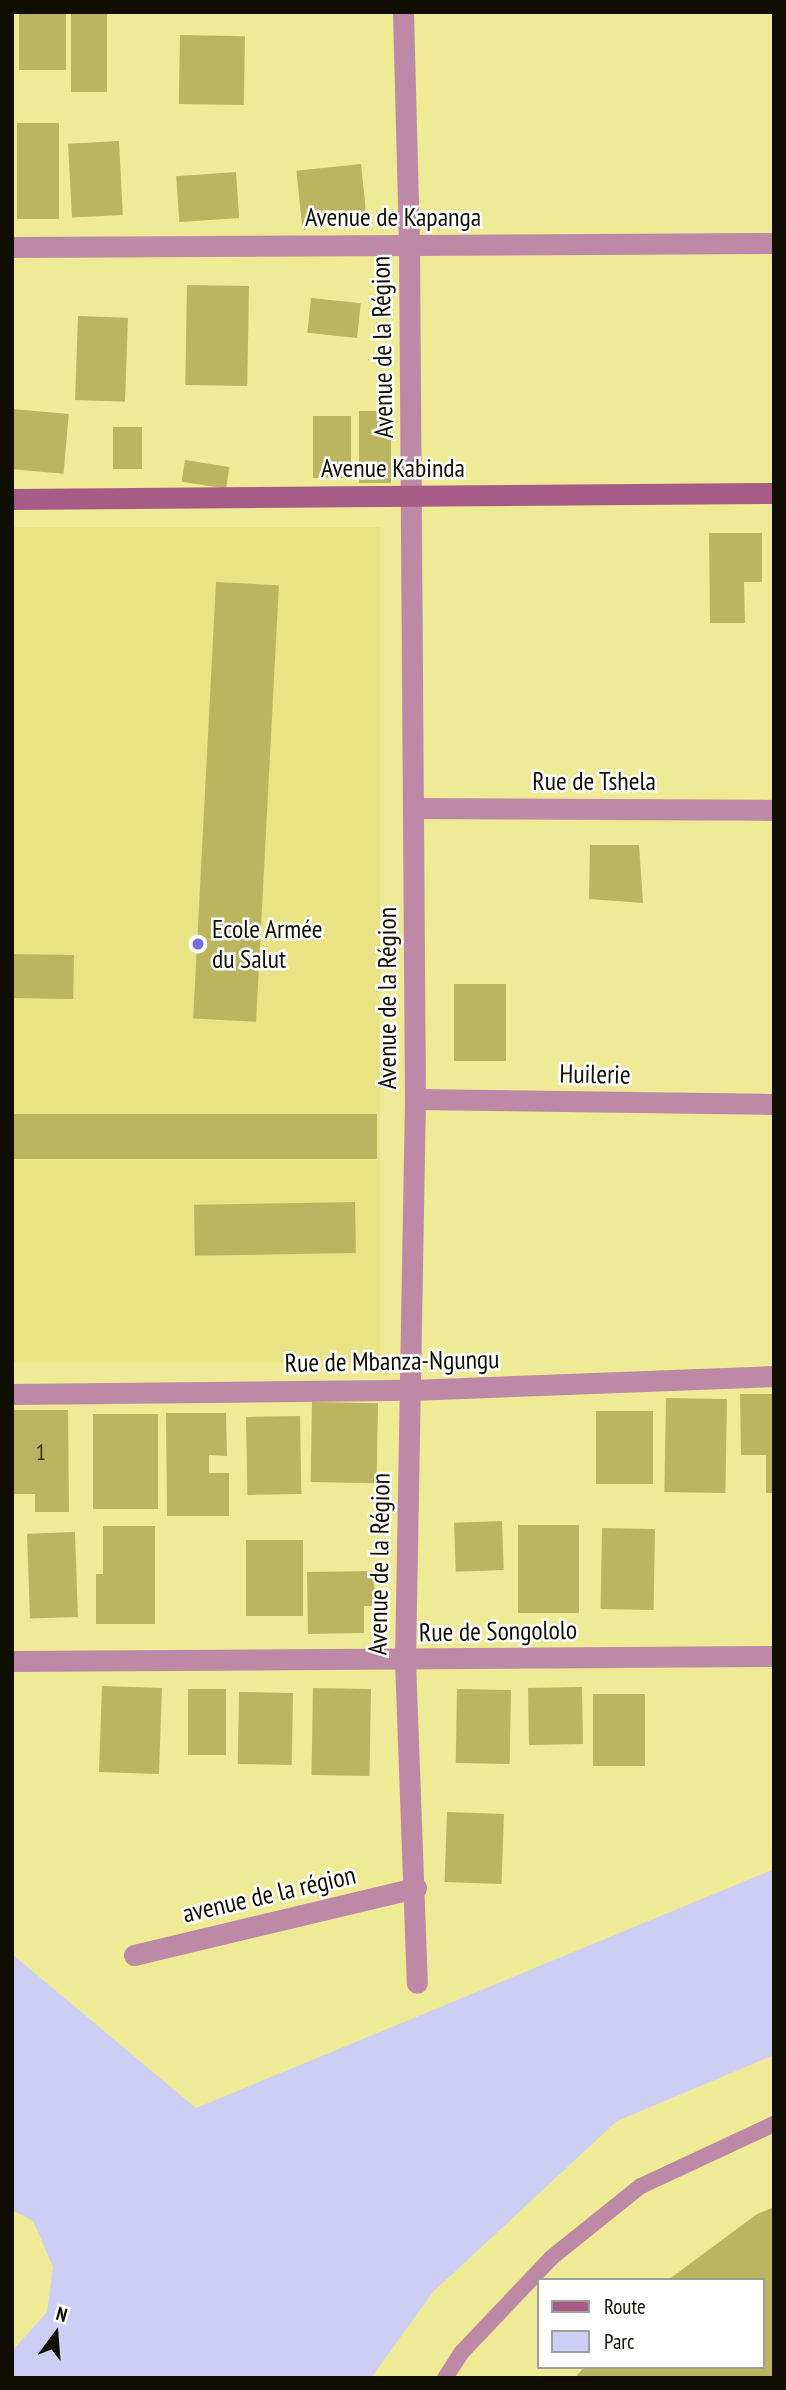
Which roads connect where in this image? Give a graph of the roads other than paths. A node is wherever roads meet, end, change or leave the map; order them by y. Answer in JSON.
{"nodes":[{"id":1,"x":403,"y":12,"type":"edge"},
{"id":2,"x":774,"y":243,"type":"edge"},
{"id":3,"x":409,"y":245,"type":"junction"},
{"id":4,"x":12,"y":247,"type":"edge"},
{"id":5,"x":774,"y":493,"type":"edge"},
{"id":6,"x":412,"y":496,"type":"junction"},
{"id":7,"x":12,"y":499,"type":"edge"},
{"id":8,"x":413,"y":808,"type":"junction"},
{"id":9,"x":774,"y":810,"type":"edge"},
{"id":10,"x":415,"y":1099,"type":"junction"},
{"id":11,"x":774,"y":1104,"type":"edge"},
{"id":12,"x":774,"y":1376,"type":"edge"},
{"id":13,"x":410,"y":1390,"type":"junction"},
{"id":14,"x":12,"y":1394,"type":"edge"},
{"id":15,"x":774,"y":1656,"type":"edge"},
{"id":16,"x":405,"y":1660,"type":"junction"},
{"id":17,"x":12,"y":1661,"type":"edge"},
{"id":18,"x":416,"y":1888,"type":"junction"},
{"id":19,"x":134,"y":1955,"type":"dead end"},
{"id":20,"x":417,"y":1983,"type":"dead end"},
{"id":21,"x":774,"y":2124,"type":"edge"},
{"id":22,"x":445,"y":2378,"type":"edge"}],
"edges":[{"from":1,"to":3,"type":"street","name":"Avenue de la Région"},
{"from":2,"to":3,"type":"street","name":"Avenue de Kapanga"},
{"from":3,"to":4,"type":"street","name":"Avenue de Kapanga"},
{"from":3,"to":6,"type":"street","name":"Avenue de la Région"},
{"from":5,"to":6,"type":"street","name":"Avenue Kabinda"},
{"from":6,"to":7,"type":"street","name":"Avenue Kabinda"},
{"from":6,"to":8,"type":"street","name":"Avenue de la Région"},
{"from":8,"to":9,"type":"street","name":"Rue de Tshela"},
{"from":8,"to":10,"type":"street","name":"Avenue de la Région"},
{"from":10,"to":11,"type":"street","name":"Huilerie"},
{"from":10,"to":13,"type":"street","name":"Avenue de la Région"},
{"from":12,"to":13,"type":"street","name":"Rue de Mbanza-Ngungu"},
{"from":13,"to":14,"type":"street","name":"Rue de Mbanza-Ngungu"},
{"from":13,"to":16,"type":"street","name":"Avenue de la Région"},
{"from":15,"to":16,"type":"street","name":"Rue de Songololo"},
{"from":16,"to":17,"type":"street","name":"Rue de Songololo"},
{"from":16,"to":18,"type":"street","name":"Avenue de la Région"},
{"from":18,"to":19,"type":"street","name":"avenue de la région"},
{"from":18,"to":20,"type":"street","name":"Avenue de la Région"},
{"from":21,"to":22,"type":"lane"}]}
